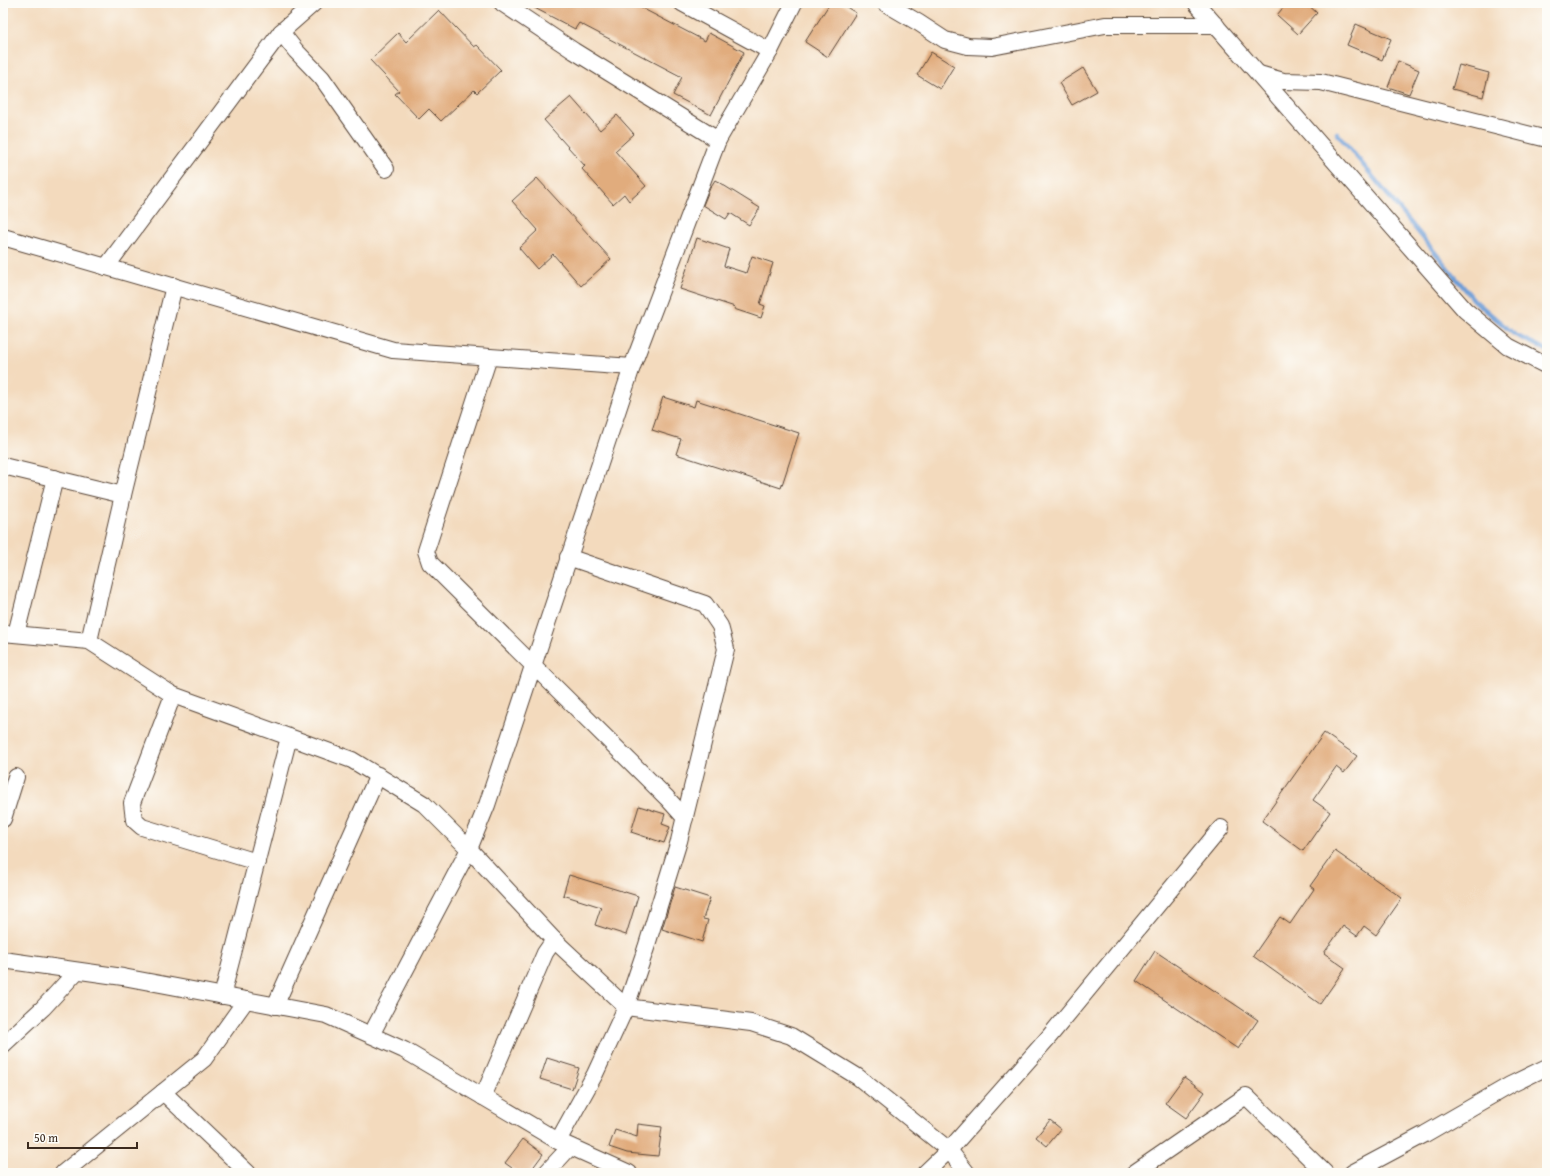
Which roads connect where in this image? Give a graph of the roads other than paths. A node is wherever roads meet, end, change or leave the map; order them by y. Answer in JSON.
{"nodes":[{"id":1,"x":314,"y":3,"type":"edge"},
{"id":2,"x":502,"y":3,"type":"edge"},
{"id":3,"x":682,"y":3,"type":"edge"},
{"id":4,"x":794,"y":3,"type":"edge"},
{"id":5,"x":885,"y":3,"type":"edge"},
{"id":6,"x":1196,"y":3,"type":"edge"},
{"id":7,"x":1216,"y":25,"type":"junction"},
{"id":8,"x":280,"y":32,"type":"junction"},
{"id":9,"x":770,"y":51,"type":"junction"},
{"id":10,"x":1258,"y":73,"type":"junction"},
{"id":11,"x":1547,"y":139,"type":"edge"},
{"id":12,"x":718,"y":140,"type":"junction"},
{"id":13,"x":386,"y":169,"type":"dead end"},
{"id":14,"x":3,"y":237,"type":"edge"},
{"id":15,"x":106,"y":267,"type":"junction"},
{"id":16,"x":174,"y":286,"type":"junction"},
{"id":17,"x":489,"y":357,"type":"junction"},
{"id":18,"x":1547,"y":366,"type":"edge"},
{"id":19,"x":632,"y":367,"type":"junction"},
{"id":20,"x":3,"y":466,"type":"edge"},
{"id":21,"x":55,"y":478,"type":"junction"},
{"id":22,"x":123,"y":495,"type":"junction"},
{"id":23,"x":568,"y":557,"type":"junction"},
{"id":24,"x":10,"y":634,"type":"edge"},
{"id":25,"x":89,"y":641,"type":"junction"},
{"id":26,"x":533,"y":666,"type":"junction"},
{"id":27,"x":173,"y":695,"type":"junction"},
{"id":28,"x":289,"y":737,"type":"junction"},
{"id":29,"x":378,"y":775,"type":"junction"},
{"id":30,"x":16,"y":776,"type":"dead end"},
{"id":31,"x":685,"y":818,"type":"junction"},
{"id":32,"x":3,"y":819,"type":"edge"},
{"id":33,"x":1221,"y":828,"type":"dead end"},
{"id":34,"x":469,"y":849,"type":"junction"},
{"id":35,"x":257,"y":862,"type":"junction"},
{"id":36,"x":554,"y":940,"type":"junction"},
{"id":37,"x":3,"y":960,"type":"edge"},
{"id":38,"x":77,"y":971,"type":"junction"},
{"id":39,"x":222,"y":996,"type":"junction"},
{"id":40,"x":246,"y":1000,"type":"junction"},
{"id":41,"x":275,"y":1006,"type":"junction"},
{"id":42,"x":626,"y":1007,"type":"junction"},
{"id":43,"x":371,"y":1035,"type":"junction"},
{"id":44,"x":3,"y":1045,"type":"edge"},
{"id":45,"x":1547,"y":1067,"type":"edge"},
{"id":46,"x":163,"y":1092,"type":"junction"},
{"id":47,"x":484,"y":1097,"type":"junction"},
{"id":48,"x":564,"y":1144,"type":"junction"},
{"id":49,"x":948,"y":1150,"type":"junction"},
{"id":50,"x":63,"y":1173,"type":"edge"},
{"id":51,"x":248,"y":1173,"type":"edge"},
{"id":52,"x":546,"y":1173,"type":"edge"},
{"id":53,"x":629,"y":1173,"type":"edge"},
{"id":54,"x":925,"y":1173,"type":"edge"},
{"id":55,"x":967,"y":1173,"type":"edge"},
{"id":56,"x":1134,"y":1173,"type":"edge"},
{"id":57,"x":1325,"y":1173,"type":"edge"},
{"id":58,"x":1352,"y":1173,"type":"edge"}],
"edges":[{"from":1,"to":8,"type":"street"},
{"from":2,"to":12,"type":"street"},
{"from":3,"to":9,"type":"street"},
{"from":4,"to":9,"type":"street"},
{"from":5,"to":7,"type":"street"},
{"from":6,"to":7,"type":"street"},
{"from":7,"to":10,"type":"street"},
{"from":8,"to":13,"type":"street"},
{"from":8,"to":15,"type":"street"},
{"from":9,"to":12,"type":"street"},
{"from":10,"to":11,"type":"street"},
{"from":10,"to":18,"type":"street"},
{"from":12,"to":19,"type":"street"},
{"from":14,"to":15,"type":"street"},
{"from":15,"to":16,"type":"street"},
{"from":16,"to":17,"type":"street"},
{"from":16,"to":22,"type":"street"},
{"from":17,"to":19,"type":"street"},
{"from":17,"to":26,"type":"street"},
{"from":19,"to":23,"type":"street"},
{"from":20,"to":21,"type":"street"},
{"from":21,"to":22,"type":"street"},
{"from":21,"to":24,"type":"street"},
{"from":22,"to":25,"type":"street"},
{"from":23,"to":26,"type":"street"},
{"from":23,"to":31,"type":"street"},
{"from":24,"to":25,"type":"street"},
{"from":25,"to":27,"type":"street"},
{"from":26,"to":31,"type":"street"},
{"from":26,"to":34,"type":"street"},
{"from":27,"to":28,"type":"street"},
{"from":27,"to":35,"type":"street"},
{"from":28,"to":29,"type":"street"},
{"from":28,"to":35,"type":"street"},
{"from":29,"to":34,"type":"street"},
{"from":29,"to":41,"type":"street"},
{"from":30,"to":32,"type":"street"},
{"from":31,"to":42,"type":"street"},
{"from":33,"to":49,"type":"street"},
{"from":34,"to":36,"type":"street"},
{"from":34,"to":43,"type":"street"},
{"from":35,"to":39,"type":"street"},
{"from":36,"to":42,"type":"street"},
{"from":36,"to":47,"type":"street"},
{"from":37,"to":38,"type":"street"},
{"from":38,"to":39,"type":"street"},
{"from":38,"to":44,"type":"street"},
{"from":39,"to":40,"type":"street"},
{"from":40,"to":41,"type":"street"},
{"from":40,"to":46,"type":"street"},
{"from":41,"to":43,"type":"street"},
{"from":42,"to":48,"type":"street"},
{"from":42,"to":49,"type":"street"},
{"from":43,"to":47,"type":"street"},
{"from":45,"to":58,"type":"street"},
{"from":46,"to":50,"type":"street"},
{"from":46,"to":51,"type":"street"},
{"from":47,"to":48,"type":"street"},
{"from":48,"to":52,"type":"street"},
{"from":48,"to":53,"type":"street"},
{"from":49,"to":54,"type":"street"},
{"from":49,"to":55,"type":"street"},
{"from":56,"to":57,"type":"street"}]}
